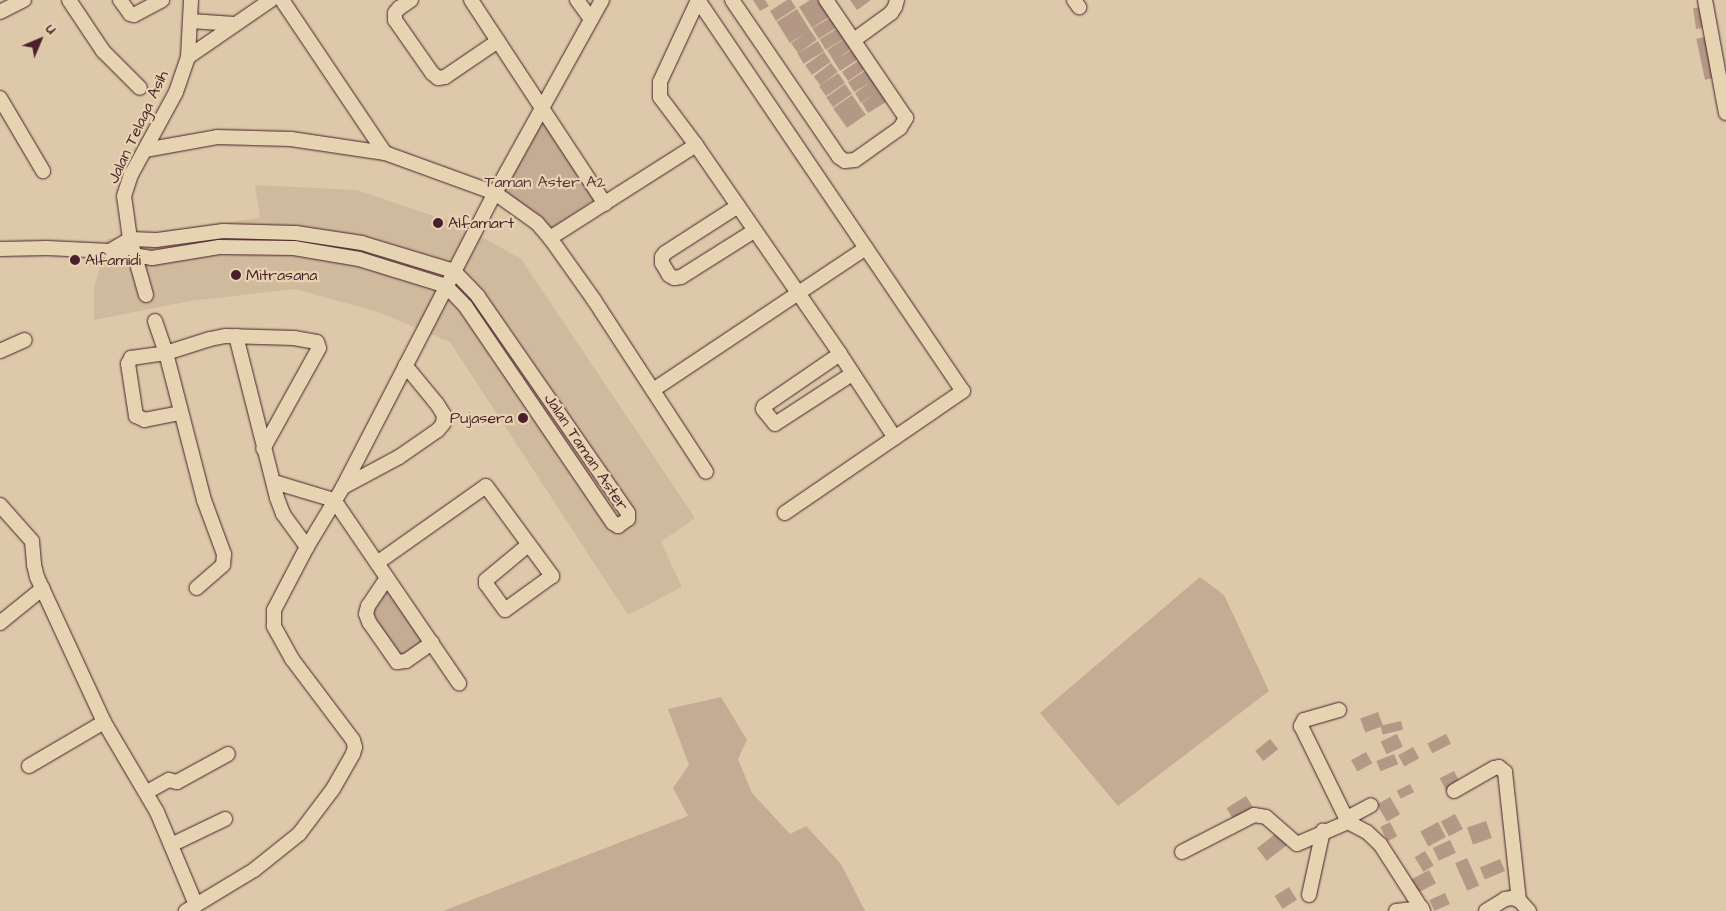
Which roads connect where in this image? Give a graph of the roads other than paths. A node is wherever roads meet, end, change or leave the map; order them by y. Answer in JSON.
{"nodes":[{"id":1,"x":24,"y":0,"type":"edge"},
{"id":2,"x":69,"y":0,"type":"edge"},
{"id":3,"x":120,"y":0,"type":"edge"},
{"id":4,"x":162,"y":0,"type":"edge"},
{"id":5,"x":191,"y":0,"type":"edge"},
{"id":6,"x":271,"y":0,"type":"edge"},
{"id":7,"x":282,"y":0,"type":"edge"},
{"id":8,"x":411,"y":0,"type":"edge"},
{"id":9,"x":470,"y":0,"type":"edge"},
{"id":10,"x":577,"y":0,"type":"edge"},
{"id":11,"x":602,"y":0,"type":"edge"},
{"id":12,"x":698,"y":0,"type":"edge"},
{"id":13,"x":732,"y":0,"type":"edge"},
{"id":14,"x":826,"y":0,"type":"edge"},
{"id":15,"x":897,"y":0,"type":"edge"},
{"id":16,"x":1705,"y":0,"type":"edge"},
{"id":17,"x":0,"y":12,"type":"edge"},
{"id":18,"x":591,"y":18,"type":"junction"},
{"id":19,"x":191,"y":21,"type":"junction"},
{"id":20,"x":234,"y":24,"type":"junction"},
{"id":21,"x":854,"y":40,"type":"junction"},
{"id":22,"x":498,"y":41,"type":"junction"},
{"id":23,"x":188,"y":57,"type":"junction"},
{"id":24,"x":140,"y":88,"type":"dead end"},
{"id":25,"x":0,"y":98,"type":"edge"},
{"id":26,"x":542,"y":107,"type":"junction"},
{"id":27,"x":1726,"y":112,"type":"edge"},
{"id":28,"x":696,"y":145,"type":"junction"},
{"id":29,"x":145,"y":150,"type":"junction"},
{"id":30,"x":386,"y":154,"type":"junction"},
{"id":31,"x":43,"y":171,"type":"dead end"},
{"id":32,"x":495,"y":193,"type":"junction"},
{"id":33,"x":605,"y":204,"type":"junction"},
{"id":34,"x":738,"y":206,"type":"junction"},
{"id":35,"x":754,"y":231,"type":"junction"},
{"id":36,"x":550,"y":238,"type":"junction"},
{"id":37,"x":130,"y":239,"type":"junction"},
{"id":38,"x":866,"y":248,"type":"junction"},
{"id":39,"x":0,"y":249,"type":"edge"},
{"id":40,"x":110,"y":251,"type":"junction"},
{"id":41,"x":136,"y":257,"type":"junction"},
{"id":42,"x":454,"y":271,"type":"junction"},
{"id":43,"x":446,"y":286,"type":"junction"},
{"id":44,"x":797,"y":293,"type":"junction"},
{"id":45,"x":146,"y":295,"type":"dead end"},
{"id":46,"x":155,"y":321,"type":"dead end"},
{"id":47,"x":236,"y":336,"type":"junction"},
{"id":48,"x":25,"y":340,"type":"dead end"},
{"id":49,"x":0,"y":351,"type":"edge"},
{"id":50,"x":166,"y":352,"type":"junction"},
{"id":51,"x":840,"y":354,"type":"junction"},
{"id":52,"x":405,"y":364,"type":"junction"},
{"id":53,"x":852,"y":374,"type":"junction"},
{"id":54,"x":653,"y":390,"type":"junction"},
{"id":55,"x":180,"y":413,"type":"junction"},
{"id":56,"x":895,"y":438,"type":"junction"},
{"id":57,"x":264,"y":449,"type":"junction"},
{"id":58,"x":706,"y":472,"type":"dead end"},
{"id":59,"x":274,"y":482,"type":"junction"},
{"id":60,"x":343,"y":488,"type":"junction"},
{"id":61,"x":334,"y":500,"type":"junction"},
{"id":62,"x":0,"y":505,"type":"edge"},
{"id":63,"x":785,"y":513,"type":"dead end"},
{"id":64,"x":528,"y":545,"type":"junction"},
{"id":65,"x":307,"y":548,"type":"junction"},
{"id":66,"x":377,"y":563,"type":"junction"},
{"id":67,"x":387,"y":578,"type":"junction"},
{"id":68,"x":42,"y":588,"type":"junction"},
{"id":69,"x":197,"y":588,"type":"dead end"},
{"id":70,"x":0,"y":623,"type":"edge"},
{"id":71,"x":432,"y":643,"type":"junction"},
{"id":72,"x":459,"y":683,"type":"dead end"},
{"id":73,"x":1339,"y":710,"type":"dead end"},
{"id":74,"x":104,"y":722,"type":"junction"},
{"id":75,"x":228,"y":754,"type":"dead end"},
{"id":76,"x":29,"y":766,"type":"dead end"},
{"id":77,"x":1454,"y":791,"type":"dead end"},
{"id":78,"x":146,"y":792,"type":"junction"},
{"id":79,"x":1371,"y":805,"type":"dead end"},
{"id":80,"x":225,"y":819,"type":"dead end"},
{"id":81,"x":1348,"y":820,"type":"junction"},
{"id":82,"x":1323,"y":831,"type":"junction"},
{"id":83,"x":171,"y":845,"type":"junction"},
{"id":84,"x":1182,"y":852,"type":"dead end"},
{"id":85,"x":1309,"y":895,"type":"dead end"},
{"id":86,"x":1520,"y":900,"type":"junction"},
{"id":87,"x":191,"y":908,"type":"edge"},
{"id":88,"x":1422,"y":910,"type":"edge"},
{"id":89,"x":1396,"y":911,"type":"edge"},
{"id":90,"x":1486,"y":911,"type":"edge"},
{"id":91,"x":1529,"y":911,"type":"edge"}],
"edges":[{"from":1,"to":17,"type":"street"},
{"from":2,"to":24,"type":"street"},
{"from":3,"to":4,"type":"street"},
{"from":5,"to":19,"type":"street","name":"Jalan Telaga Asih"},
{"from":6,"to":20,"type":"street"},
{"from":7,"to":30,"type":"street"},
{"from":8,"to":22,"type":"street"},
{"from":9,"to":22,"type":"street"},
{"from":10,"to":18,"type":"street"},
{"from":11,"to":18,"type":"street"},
{"from":12,"to":28,"type":"street"},
{"from":12,"to":38,"type":"street"},
{"from":13,"to":21,"type":"street"},
{"from":14,"to":21,"type":"street"},
{"from":15,"to":21,"type":"street"},
{"from":16,"to":27,"type":"street"},
{"from":18,"to":26,"type":"street"},
{"from":19,"to":20,"type":"street"},
{"from":19,"to":23,"type":"street","name":"Jalan Telaga Asih"},
{"from":20,"to":23,"type":"street"},
{"from":22,"to":26,"type":"street"},
{"from":23,"to":29,"type":"street","name":"Jalan Telaga Asih"},
{"from":25,"to":31,"type":"street"},
{"from":26,"to":32,"type":"street"},
{"from":26,"to":33,"type":"street"},
{"from":28,"to":33,"type":"street"},
{"from":28,"to":34,"type":"street"},
{"from":29,"to":30,"type":"street"},
{"from":29,"to":37,"type":"street","name":"Jalan Telaga Asih"},
{"from":30,"to":32,"type":"street"},
{"from":32,"to":36,"type":"street"},
{"from":32,"to":42,"type":"street"},
{"from":33,"to":36,"type":"street"},
{"from":34,"to":35,"type":"street"},
{"from":34,"to":35,"type":"street"},
{"from":35,"to":44,"type":"street"},
{"from":36,"to":54,"type":"street"},
{"from":37,"to":40,"type":"street"},
{"from":37,"to":41,"type":"street","name":"Jalan Telaga Asih"},
{"from":37,"to":42,"type":"street","name":"Jalan Taman Aster"},
{"from":38,"to":44,"type":"street"},
{"from":38,"to":56,"type":"street"},
{"from":39,"to":40,"type":"street"},
{"from":40,"to":41,"type":"street"},
{"from":41,"to":43,"type":"street","name":"Jalan Taman Aster"},
{"from":41,"to":45,"type":"street","name":"Jalan Telaga Asih"},
{"from":42,"to":43,"type":"street"},
{"from":42,"to":43,"type":"street","name":"Jalan Taman Aster"},
{"from":43,"to":52,"type":"street"},
{"from":44,"to":51,"type":"street"},
{"from":44,"to":54,"type":"street"},
{"from":46,"to":50,"type":"street"},
{"from":47,"to":50,"type":"street"},
{"from":47,"to":57,"type":"street"},
{"from":47,"to":57,"type":"street"},
{"from":48,"to":49,"type":"street"},
{"from":50,"to":55,"type":"street"},
{"from":50,"to":55,"type":"street"},
{"from":51,"to":53,"type":"street"},
{"from":51,"to":53,"type":"street"},
{"from":52,"to":60,"type":"street"},
{"from":52,"to":60,"type":"street"},
{"from":53,"to":56,"type":"street"},
{"from":54,"to":58,"type":"street"},
{"from":55,"to":69,"type":"street"},
{"from":56,"to":63,"type":"street"},
{"from":57,"to":59,"type":"street"},
{"from":59,"to":61,"type":"street"},
{"from":59,"to":65,"type":"street"},
{"from":60,"to":61,"type":"street"},
{"from":61,"to":65,"type":"street"},
{"from":61,"to":66,"type":"street"},
{"from":62,"to":68,"type":"street"},
{"from":64,"to":64,"type":"street"},
{"from":64,"to":66,"type":"street"},
{"from":65,"to":87,"type":"street"},
{"from":66,"to":67,"type":"street"},
{"from":67,"to":71,"type":"street"},
{"from":67,"to":71,"type":"street"},
{"from":68,"to":70,"type":"street"},
{"from":68,"to":74,"type":"street"},
{"from":71,"to":72,"type":"street"},
{"from":73,"to":81,"type":"street"},
{"from":74,"to":76,"type":"street"},
{"from":74,"to":78,"type":"street"},
{"from":75,"to":78,"type":"street"},
{"from":77,"to":86,"type":"street"},
{"from":78,"to":83,"type":"street"},
{"from":79,"to":81,"type":"street"},
{"from":80,"to":83,"type":"street"},
{"from":81,"to":82,"type":"street"},
{"from":81,"to":88,"type":"street"},
{"from":82,"to":84,"type":"street"},
{"from":82,"to":85,"type":"street"},
{"from":83,"to":87,"type":"street"},
{"from":86,"to":90,"type":"street"},
{"from":86,"to":91,"type":"street"},
{"from":88,"to":89,"type":"street"}]}
